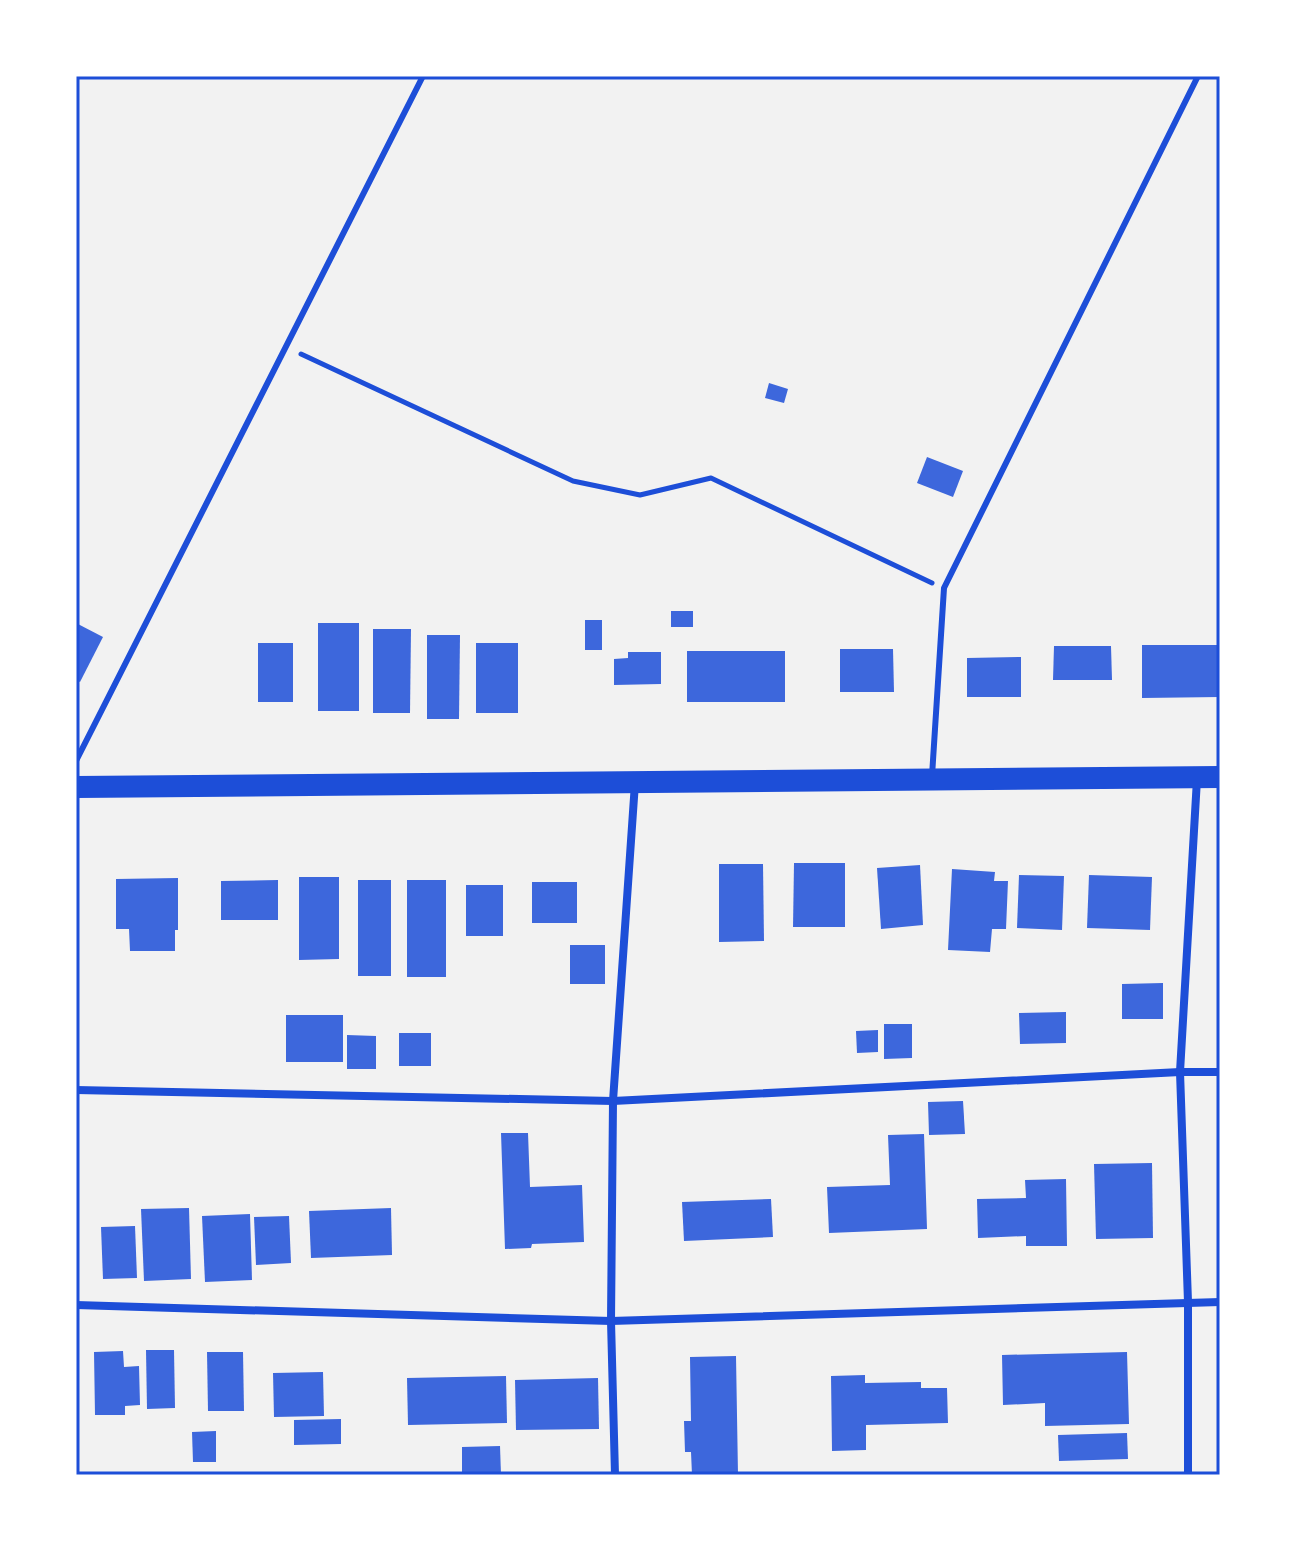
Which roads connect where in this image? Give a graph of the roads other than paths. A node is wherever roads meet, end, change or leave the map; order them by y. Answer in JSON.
{"nodes":[{"id":1,"x":423,"y":76,"type":"edge"},
{"id":2,"x":1198,"y":76,"type":"edge"},
{"id":3,"x":76,"y":761,"type":"edge"},
{"id":4,"x":1220,"y":777,"type":"edge"},
{"id":5,"x":1197,"y":778,"type":"junction"},
{"id":6,"x":932,"y":780,"type":"junction"},
{"id":7,"x":635,"y":782,"type":"junction"},
{"id":8,"x":76,"y":787,"type":"edge"},
{"id":9,"x":1180,"y":1072,"type":"junction"},
{"id":10,"x":1220,"y":1072,"type":"edge"},
{"id":11,"x":76,"y":1090,"type":"edge"},
{"id":12,"x":613,"y":1101,"type":"junction"},
{"id":13,"x":1188,"y":1302,"type":"junction"},
{"id":14,"x":1220,"y":1302,"type":"edge"},
{"id":15,"x":76,"y":1305,"type":"edge"},
{"id":16,"x":611,"y":1321,"type":"junction"},
{"id":17,"x":615,"y":1475,"type":"edge"},
{"id":18,"x":1188,"y":1475,"type":"edge"}],
"edges":[{"from":1,"to":3,"type":"lane"},
{"from":2,"to":6,"type":"lane"},
{"from":4,"to":5,"type":"highway"},
{"from":5,"to":6,"type":"highway"},
{"from":5,"to":9,"type":"street"},
{"from":6,"to":7,"type":"highway"},
{"from":7,"to":8,"type":"highway"},
{"from":7,"to":12,"type":"street"},
{"from":9,"to":10,"type":"street"},
{"from":9,"to":12,"type":"street"},
{"from":9,"to":13,"type":"street"},
{"from":11,"to":12,"type":"street"},
{"from":12,"to":16,"type":"street"},
{"from":13,"to":14,"type":"street"},
{"from":13,"to":16,"type":"street"},
{"from":13,"to":18,"type":"street"},
{"from":15,"to":16,"type":"street"},
{"from":16,"to":17,"type":"street"}]}
